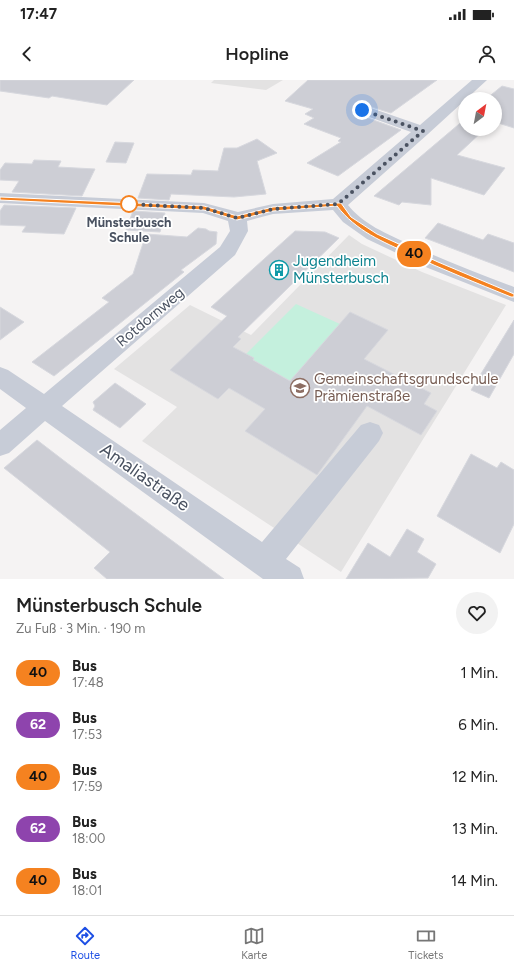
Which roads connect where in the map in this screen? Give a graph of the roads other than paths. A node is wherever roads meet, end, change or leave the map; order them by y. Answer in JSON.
{"nodes":[{"id":1,"x":480,"y":80,"type":"edge"},
{"id":2,"x":362,"y":110,"type":"dead end"},
{"id":3,"x":423,"y":131,"type":"junction"},
{"id":4,"x":0,"y":198,"type":"edge"},
{"id":5,"x":338,"y":204,"type":"junction"},
{"id":6,"x":237,"y":218,"type":"junction"},
{"id":7,"x":514,"y":295,"type":"edge"},
{"id":8,"x":0,"y":376,"type":"edge"},
{"id":9,"x":44,"y":407,"type":"junction"},
{"id":10,"x":370,"y":433,"type":"dead end"},
{"id":11,"x":0,"y":445,"type":"edge"},
{"id":12,"x":265,"y":561,"type":"junction"},
{"id":13,"x":289,"y":579,"type":"edge"}],
"edges":[{"from":1,"to":3,"type":"street"},
{"from":2,"to":3,"type":"street"},
{"from":3,"to":5,"type":"street"},
{"from":4,"to":6,"type":"street"},
{"from":5,"to":6,"type":"street"},
{"from":5,"to":7,"type":"street"},
{"from":6,"to":9,"type":"street","name":"Rotdornweg"},
{"from":8,"to":9,"type":"street","name":"Amaliastraße"},
{"from":9,"to":11,"type":"street","name":"Rotdornweg"},
{"from":9,"to":12,"type":"street","name":"Amaliastraße"},
{"from":10,"to":12,"type":"street"},
{"from":12,"to":13,"type":"street","name":"Amaliastraße"}]}
